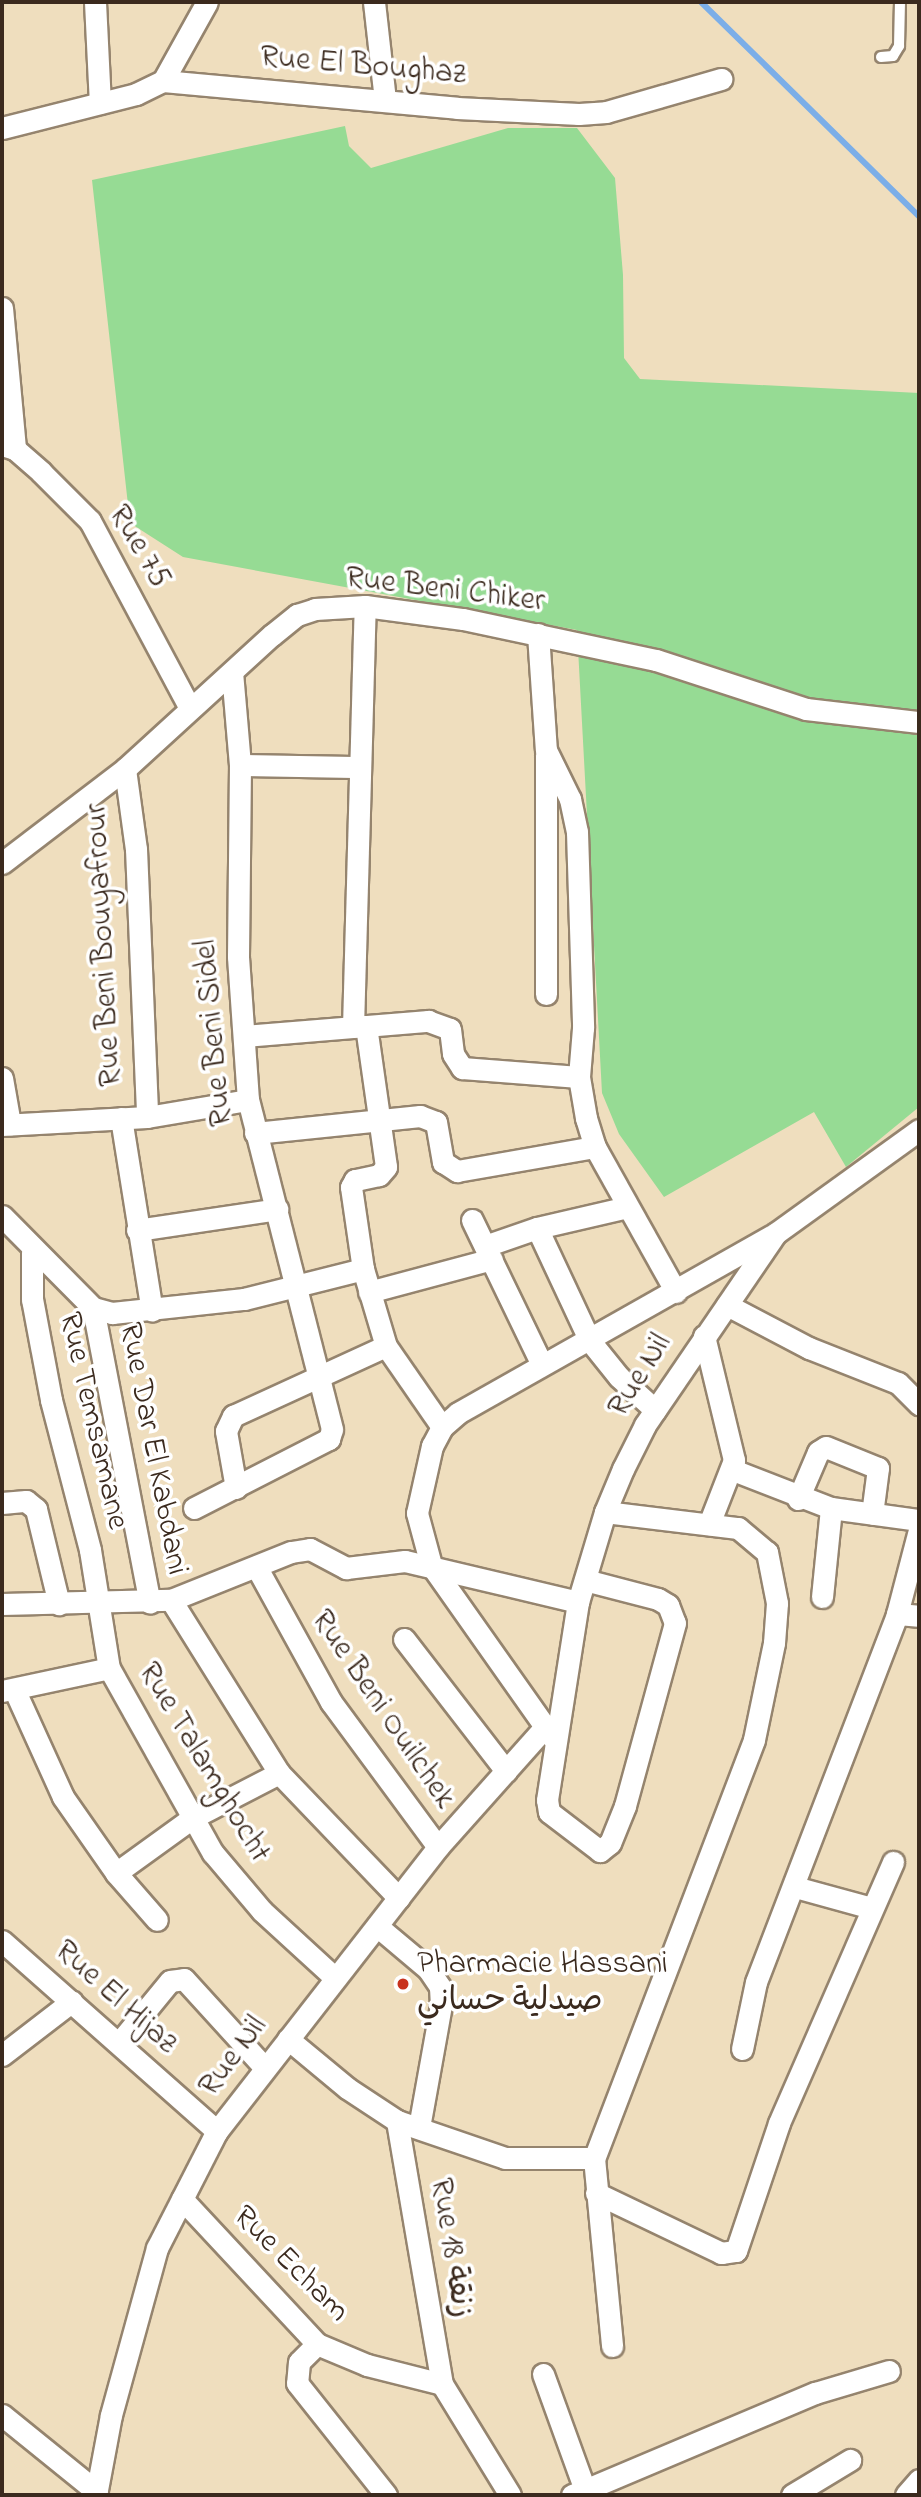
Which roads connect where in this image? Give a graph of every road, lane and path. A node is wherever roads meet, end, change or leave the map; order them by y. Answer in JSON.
{"nodes":[{"id":1,"x":95,"y":2,"type":"edge"},
{"id":2,"x":208,"y":2,"type":"edge"},
{"id":3,"x":374,"y":2,"type":"edge"},
{"id":4,"x":900,"y":2,"type":"edge"},
{"id":5,"x":881,"y":57,"type":"dead end"},
{"id":6,"x":721,"y":79,"type":"dead end"},
{"id":7,"x":163,"y":81,"type":"junction"},
{"id":8,"x":385,"y":100,"type":"junction"},
{"id":9,"x":100,"y":103,"type":"junction"},
{"id":10,"x":2,"y":128,"type":"edge"},
{"id":11,"x":2,"y":308,"type":"edge"},
{"id":12,"x":9,"y":447,"type":"edge"},
{"id":13,"x":365,"y":606,"type":"junction"},
{"id":14,"x":538,"y":634,"type":"junction"},
{"id":15,"x":232,"y":672,"type":"junction"},
{"id":16,"x":190,"y":708,"type":"junction"},
{"id":17,"x":919,"y":722,"type":"edge"},
{"id":18,"x":546,"y":750,"type":"junction"},
{"id":19,"x":240,"y":765,"type":"junction"},
{"id":20,"x":357,"y":767,"type":"junction"},
{"id":21,"x":125,"y":769,"type":"junction"},
{"id":22,"x":2,"y":863,"type":"edge"},
{"id":23,"x":546,"y":994,"type":"dead end"},
{"id":24,"x":360,"y":1027,"type":"junction"},
{"id":25,"x":244,"y":1036,"type":"junction"},
{"id":26,"x":579,"y":1076,"type":"junction"},
{"id":27,"x":2,"y":1078,"type":"edge"},
{"id":28,"x":248,"y":1100,"type":"junction"},
{"id":29,"x":147,"y":1117,"type":"junction"},
{"id":30,"x":121,"y":1118,"type":"junction"},
{"id":31,"x":378,"y":1118,"type":"junction"},
{"id":32,"x":6,"y":1125,"type":"edge"},
{"id":33,"x":919,"y":1130,"type":"edge"},
{"id":34,"x":255,"y":1133,"type":"junction"},
{"id":35,"x":595,"y":1147,"type":"junction"},
{"id":36,"x":628,"y":1207,"type":"junction"},
{"id":37,"x":277,"y":1209,"type":"junction"},
{"id":38,"x":2,"y":1216,"type":"edge"},
{"id":39,"x":472,"y":1220,"type":"dead end"},
{"id":40,"x":537,"y":1228,"type":"junction"},
{"id":41,"x":137,"y":1230,"type":"junction"},
{"id":42,"x":776,"y":1233,"type":"junction"},
{"id":43,"x":18,"y":1245,"type":"edge"},
{"id":44,"x":488,"y":1253,"type":"junction"},
{"id":45,"x":363,"y":1269,"type":"junction"},
{"id":46,"x":293,"y":1288,"type":"junction"},
{"id":47,"x":369,"y":1292,"type":"junction"},
{"id":48,"x":676,"y":1292,"type":"junction"},
{"id":49,"x":727,"y":1305,"type":"junction"},
{"id":50,"x":93,"y":1308,"type":"junction"},
{"id":51,"x":152,"y":1311,"type":"junction"},
{"id":52,"x":704,"y":1336,"type":"junction"},
{"id":53,"x":590,"y":1340,"type":"junction"},
{"id":54,"x":386,"y":1346,"type":"junction"},
{"id":55,"x":541,"y":1363,"type":"junction"},
{"id":56,"x":317,"y":1377,"type":"junction"},
{"id":57,"x":919,"y":1404,"type":"edge"},
{"id":58,"x":655,"y":1410,"type":"junction"},
{"id":59,"x":442,"y":1427,"type":"junction"},
{"id":60,"x":733,"y":1470,"type":"junction"},
{"id":61,"x":236,"y":1488,"type":"junction"},
{"id":62,"x":798,"y":1499,"type":"junction"},
{"id":63,"x":2,"y":1503,"type":"edge"},
{"id":64,"x":194,"y":1508,"type":"dead end"},
{"id":65,"x":831,"y":1508,"type":"junction"},
{"id":66,"x":605,"y":1512,"type":"junction"},
{"id":67,"x":872,"y":1514,"type":"junction"},
{"id":68,"x":919,"y":1520,"type":"edge"},
{"id":69,"x":709,"y":1524,"type":"junction"},
{"id":70,"x":919,"y":1530,"type":"edge"},
{"id":71,"x":431,"y":1565,"type":"junction"},
{"id":72,"x":257,"y":1568,"type":"junction"},
{"id":73,"x":585,"y":1580,"type":"junction"},
{"id":74,"x":822,"y":1597,"type":"dead end"},
{"id":75,"x":160,"y":1602,"type":"junction"},
{"id":76,"x":578,"y":1602,"type":"junction"},
{"id":77,"x":2,"y":1604,"type":"edge"},
{"id":78,"x":59,"y":1604,"type":"junction"},
{"id":79,"x":98,"y":1604,"type":"junction"},
{"id":80,"x":897,"y":1614,"type":"junction"},
{"id":81,"x":919,"y":1616,"type":"edge"},
{"id":82,"x":404,"y":1639,"type":"dead end"},
{"id":83,"x":109,"y":1668,"type":"junction"},
{"id":84,"x":8,"y":1691,"type":"edge"},
{"id":85,"x":550,"y":1734,"type":"junction"},
{"id":86,"x":506,"y":1771,"type":"junction"},
{"id":87,"x":279,"y":1773,"type":"junction"},
{"id":88,"x":192,"y":1818,"type":"junction"},
{"id":89,"x":438,"y":1847,"type":"junction"},
{"id":90,"x":893,"y":1862,"type":"dead end"},
{"id":91,"x":116,"y":1873,"type":"junction"},
{"id":92,"x":795,"y":1887,"type":"junction"},
{"id":93,"x":399,"y":1898,"type":"junction"},
{"id":94,"x":871,"y":1908,"type":"junction"},
{"id":95,"x":157,"y":1920,"type":"dead end"},
{"id":96,"x":377,"y":1926,"type":"junction"},
{"id":97,"x":2,"y":1941,"type":"edge"},
{"id":98,"x":335,"y":1978,"type":"junction"},
{"id":99,"x":72,"y":2001,"type":"junction"},
{"id":100,"x":288,"y":2039,"type":"junction"},
{"id":101,"x":119,"y":2043,"type":"junction"},
{"id":102,"x":742,"y":2049,"type":"dead end"},
{"id":103,"x":2,"y":2055,"type":"edge"},
{"id":104,"x":265,"y":2068,"type":"junction"},
{"id":105,"x":397,"y":2121,"type":"junction"},
{"id":106,"x":419,"y":2127,"type":"junction"},
{"id":107,"x":217,"y":2131,"type":"junction"},
{"id":108,"x":594,"y":2158,"type":"junction"},
{"id":109,"x":596,"y":2193,"type":"junction"},
{"id":110,"x":182,"y":2199,"type":"junction"},
{"id":111,"x":317,"y":2344,"type":"junction"},
{"id":112,"x":612,"y":2346,"type":"dead end"},
{"id":113,"x":889,"y":2371,"type":"dead end"},
{"id":114,"x":543,"y":2374,"type":"dead end"},
{"id":115,"x":442,"y":2384,"type":"junction"},
{"id":116,"x":2,"y":2415,"type":"edge"},
{"id":117,"x":850,"y":2460,"type":"dead end"},
{"id":118,"x":919,"y":2480,"type":"edge"},
{"id":119,"x":96,"y":2493,"type":"edge"},
{"id":120,"x":578,"y":2493,"type":"edge"},
{"id":121,"x":386,"y":2495,"type":"edge"},
{"id":122,"x":510,"y":2495,"type":"edge"},
{"id":123,"x":792,"y":2495,"type":"edge"},
{"id":124,"x":906,"y":2495,"type":"edge"}],
"edges":[{"from":1,"to":9,"type":"street"},
{"from":2,"to":7,"type":"street"},
{"from":3,"to":8,"type":"street"},
{"from":4,"to":5,"type":"lane"},
{"from":6,"to":8,"type":"street","name":"Rue El Boughaz"},
{"from":7,"to":8,"type":"street","name":"Rue El Boughaz"},
{"from":7,"to":9,"type":"street","name":"Rue El Boughaz"},
{"from":9,"to":10,"type":"street","name":"Rue El Boughaz"},
{"from":11,"to":12,"type":"street"},
{"from":12,"to":16,"type":"street","name":"Rue 75"},
{"from":13,"to":14,"type":"street","name":"Rue Beni Chiker"},
{"from":13,"to":15,"type":"street","name":"Rue Beni Chiker"},
{"from":13,"to":20,"type":"street"},
{"from":14,"to":17,"type":"street","name":"Rue Beni Chiker"},
{"from":14,"to":18,"type":"street"},
{"from":15,"to":16,"type":"street","name":"Rue Beni Chiker"},
{"from":15,"to":19,"type":"street","name":"Rue Beni Sidel"},
{"from":16,"to":21,"type":"street","name":"Rue Beni Chiker"},
{"from":18,"to":23,"type":"street"},
{"from":18,"to":26,"type":"street"},
{"from":19,"to":20,"type":"street"},
{"from":19,"to":25,"type":"street","name":"Rue Beni Sidel"},
{"from":20,"to":24,"type":"street"},
{"from":21,"to":22,"type":"street","name":"Rue Beni Chiker"},
{"from":21,"to":29,"type":"street","name":"Rue Beni Bouyafrour"},
{"from":24,"to":25,"type":"street"},
{"from":24,"to":26,"type":"street"},
{"from":24,"to":31,"type":"street"},
{"from":25,"to":28,"type":"street","name":"Rue Beni Sidel"},
{"from":26,"to":35,"type":"street"},
{"from":27,"to":32,"type":"street"},
{"from":28,"to":29,"type":"street"},
{"from":28,"to":34,"type":"street","name":"Rue Beni Sidel"},
{"from":29,"to":30,"type":"street"},
{"from":30,"to":32,"type":"street"},
{"from":30,"to":41,"type":"street"},
{"from":31,"to":34,"type":"street"},
{"from":31,"to":35,"type":"street"},
{"from":31,"to":45,"type":"street"},
{"from":33,"to":42,"type":"street","name":"Rue Nil"},
{"from":34,"to":37,"type":"street","name":"Rue Beni Sidel"},
{"from":35,"to":36,"type":"street"},
{"from":36,"to":40,"type":"street"},
{"from":36,"to":48,"type":"street"},
{"from":37,"to":41,"type":"street"},
{"from":37,"to":46,"type":"street","name":"Rue Beni Sidel"},
{"from":38,"to":43,"type":"street"},
{"from":39,"to":44,"type":"street"},
{"from":40,"to":44,"type":"street"},
{"from":40,"to":53,"type":"street"},
{"from":41,"to":51,"type":"street"},
{"from":42,"to":48,"type":"street"},
{"from":42,"to":49,"type":"street","name":"Rue Nil"},
{"from":43,"to":50,"type":"street"},
{"from":43,"to":79,"type":"street","name":"Rue Temsamane"},
{"from":44,"to":47,"type":"street"},
{"from":44,"to":55,"type":"street"},
{"from":45,"to":46,"type":"street"},
{"from":45,"to":47,"type":"street"},
{"from":46,"to":51,"type":"street"},
{"from":46,"to":56,"type":"street","name":"Rue Beni Sidel"},
{"from":47,"to":54,"type":"street"},
{"from":48,"to":53,"type":"street"},
{"from":49,"to":52,"type":"street","name":"Rue Nil"},
{"from":49,"to":57,"type":"street"},
{"from":50,"to":51,"type":"street"},
{"from":50,"to":75,"type":"street","name":"Rue Dar El Kabdani"},
{"from":52,"to":58,"type":"street","name":"Rue Nil"},
{"from":52,"to":60,"type":"street"},
{"from":53,"to":55,"type":"street"},
{"from":53,"to":58,"type":"street"},
{"from":54,"to":56,"type":"street"},
{"from":54,"to":59,"type":"street"},
{"from":55,"to":59,"type":"street"},
{"from":56,"to":61,"type":"street"},
{"from":56,"to":61,"type":"street","name":"Rue Beni Sidel"},
{"from":58,"to":66,"type":"street","name":"Rue Nil"},
{"from":59,"to":71,"type":"street"},
{"from":60,"to":62,"type":"street"},
{"from":60,"to":69,"type":"street"},
{"from":61,"to":64,"type":"street"},
{"from":62,"to":65,"type":"street"},
{"from":62,"to":67,"type":"street"},
{"from":63,"to":78,"type":"street"},
{"from":65,"to":67,"type":"street"},
{"from":65,"to":74,"type":"street"},
{"from":66,"to":69,"type":"street"},
{"from":66,"to":73,"type":"street","name":"Rue Nil"},
{"from":67,"to":68,"type":"street"},
{"from":69,"to":108,"type":"street"},
{"from":70,"to":80,"type":"street"},
{"from":71,"to":72,"type":"street"},
{"from":71,"to":76,"type":"street"},
{"from":71,"to":85,"type":"street"},
{"from":72,"to":75,"type":"street"},
{"from":72,"to":89,"type":"street","name":"Rue Beni Ouilchek"},
{"from":73,"to":76,"type":"street","name":"Rue Nil"},
{"from":73,"to":85,"type":"street"},
{"from":75,"to":79,"type":"street"},
{"from":75,"to":87,"type":"street"},
{"from":76,"to":85,"type":"street","name":"Rue Nil"},
{"from":77,"to":78,"type":"street"},
{"from":78,"to":79,"type":"street"},
{"from":79,"to":83,"type":"street","name":"Rue Temsamane"},
{"from":80,"to":81,"type":"street"},
{"from":80,"to":92,"type":"street"},
{"from":82,"to":86,"type":"street"},
{"from":83,"to":84,"type":"street"},
{"from":83,"to":88,"type":"street","name":"Rue Talamghocht"},
{"from":84,"to":91,"type":"street"},
{"from":85,"to":86,"type":"street","name":"Rue Nil"},
{"from":86,"to":89,"type":"street","name":"Rue Nil"},
{"from":87,"to":88,"type":"street"},
{"from":87,"to":93,"type":"street"},
{"from":88,"to":91,"type":"street"},
{"from":88,"to":98,"type":"street","name":"Rue Talamghocht"},
{"from":89,"to":93,"type":"street","name":"Rue Nil"},
{"from":90,"to":94,"type":"street"},
{"from":91,"to":95,"type":"street"},
{"from":92,"to":94,"type":"street"},
{"from":92,"to":102,"type":"street"},
{"from":93,"to":96,"type":"street","name":"Rue Nil"},
{"from":94,"to":109,"type":"street"},
{"from":96,"to":98,"type":"street","name":"Rue Nil"},
{"from":96,"to":106,"type":"street"},
{"from":97,"to":99,"type":"street","name":"Rue El Hijaz"},
{"from":98,"to":100,"type":"street","name":"Rue Nil"},
{"from":99,"to":101,"type":"street","name":"Rue El Hijaz"},
{"from":99,"to":103,"type":"street"},
{"from":100,"to":104,"type":"street","name":"Rue Nil"},
{"from":100,"to":105,"type":"street"},
{"from":101,"to":104,"type":"street"},
{"from":101,"to":107,"type":"street","name":"Rue El Hijaz"},
{"from":104,"to":107,"type":"street","name":"Rue Nil"},
{"from":105,"to":106,"type":"street"},
{"from":105,"to":115,"type":"street","name":"Rue 18 زنقة"},
{"from":106,"to":108,"type":"street"},
{"from":107,"to":110,"type":"street","name":"Rue Nil"},
{"from":108,"to":109,"type":"street"},
{"from":109,"to":112,"type":"street"},
{"from":110,"to":111,"type":"street","name":"Rue Echam"},
{"from":110,"to":119,"type":"street","name":"Rue Nil"},
{"from":111,"to":115,"type":"street","name":"Rue Echam"},
{"from":111,"to":121,"type":"street"},
{"from":113,"to":120,"type":"street"},
{"from":114,"to":120,"type":"street"},
{"from":115,"to":122,"type":"street"},
{"from":116,"to":119,"type":"street"},
{"from":117,"to":123,"type":"street"},
{"from":118,"to":124,"type":"street"}]}
